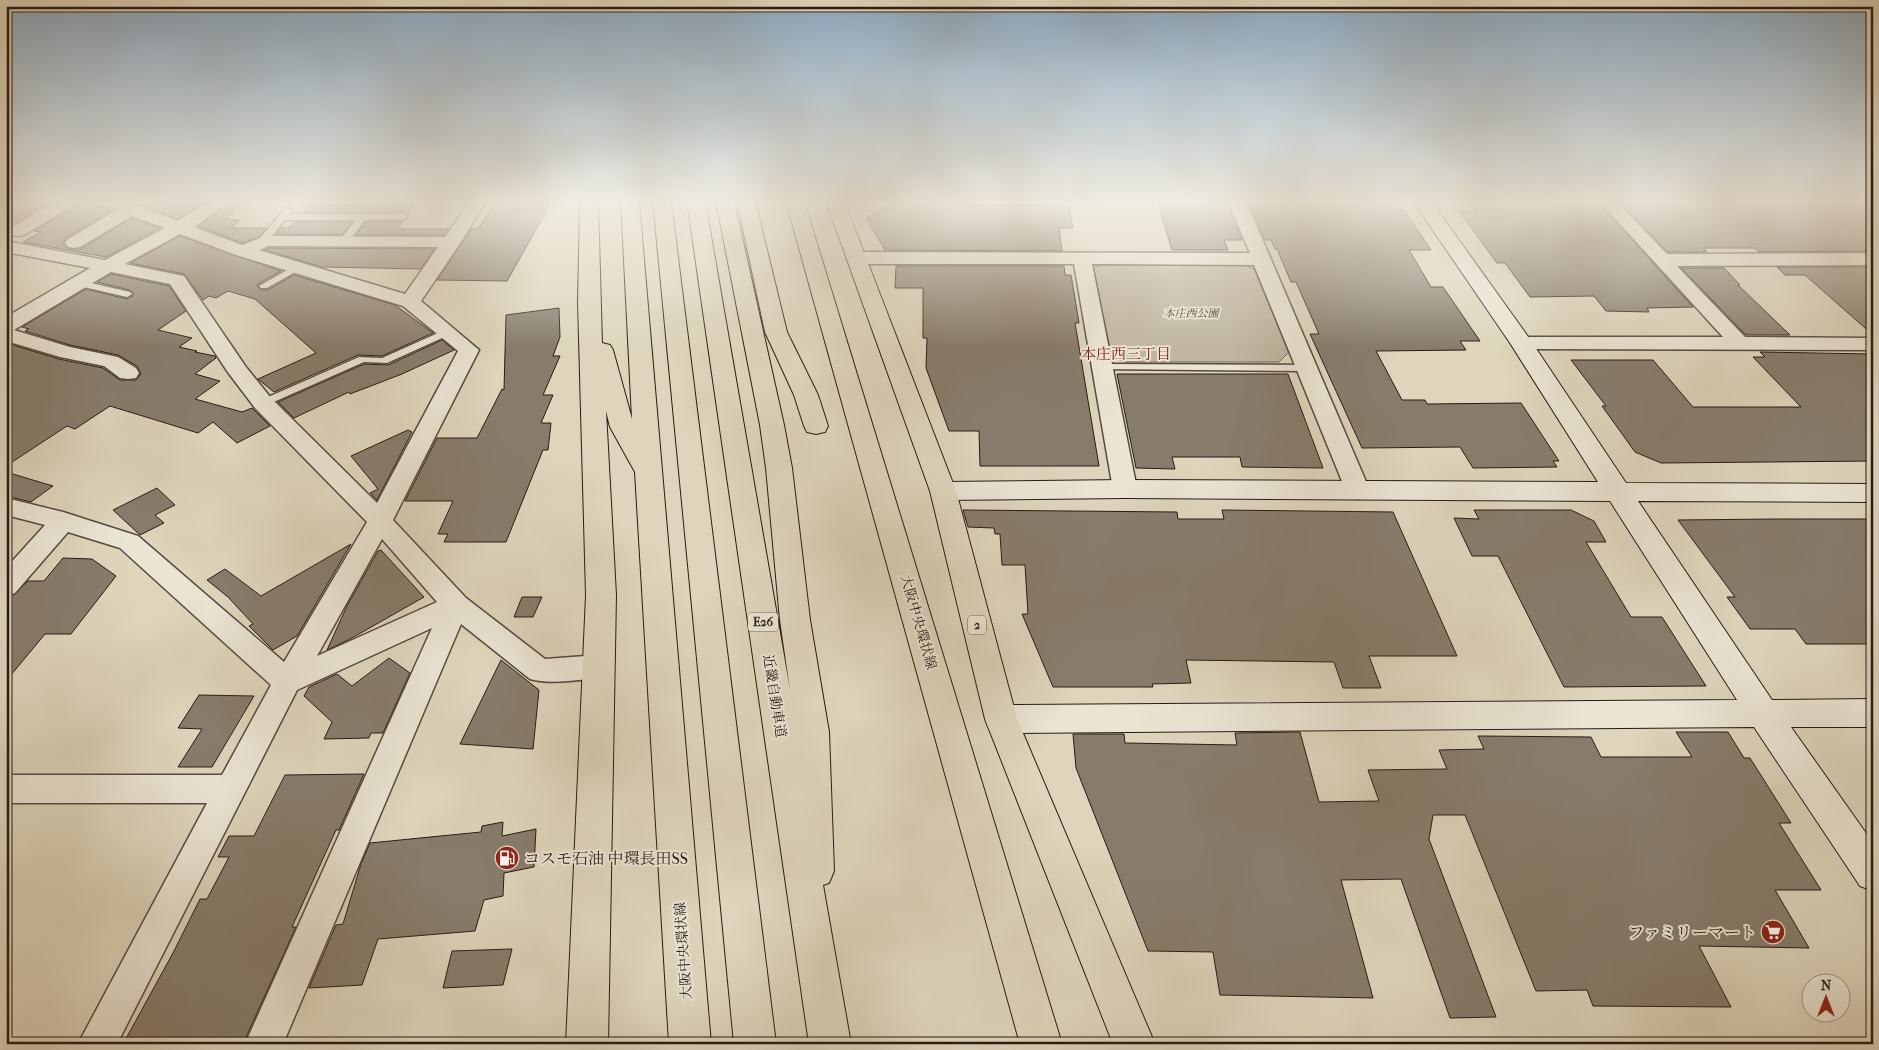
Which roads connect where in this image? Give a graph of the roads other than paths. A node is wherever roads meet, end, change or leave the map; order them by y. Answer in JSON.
{"nodes":[{"id":1,"x":26,"y":250,"type":"edge"},
{"id":2,"x":138,"y":250,"type":"edge"},
{"id":3,"x":237,"y":250,"type":"edge"},
{"id":4,"x":246,"y":250,"type":"edge"},
{"id":5,"x":446,"y":250,"type":"edge"},
{"id":6,"x":589,"y":250,"type":"edge"},
{"id":7,"x":633,"y":250,"type":"edge"},
{"id":8,"x":668,"y":250,"type":"edge"},
{"id":9,"x":704,"y":250,"type":"edge"},
{"id":10,"x":735,"y":250,"type":"edge"},
{"id":11,"x":758,"y":250,"type":"edge"},
{"id":12,"x":810,"y":250,"type":"edge"},
{"id":13,"x":853,"y":250,"type":"edge"},
{"id":14,"x":1257,"y":250,"type":"edge"},
{"id":15,"x":1457,"y":250,"type":"edge"},
{"id":16,"x":1653,"y":250,"type":"edge"},
{"id":17,"x":242,"y":252,"type":"junction"},
{"id":18,"x":856,"y":258,"type":"junction"},
{"id":19,"x":1082,"y":259,"type":"junction"},
{"id":20,"x":1261,"y":259,"type":"junction"},
{"id":21,"x":1873,"y":259,"type":"edge"},
{"id":22,"x":1662,"y":260,"type":"junction"},
{"id":23,"x":108,"y":266,"type":"junction"},
{"id":24,"x":296,"y":268,"type":"junction"},
{"id":25,"x":78,"y":283,"type":"junction"},
{"id":26,"x":264,"y":286,"type":"dead end"},
{"id":27,"x":127,"y":294,"type":"dead end"},
{"id":28,"x":410,"y":302,"type":"junction"},
{"id":29,"x":588,"y":302,"type":"junction"},
{"id":30,"x":6,"y":326,"type":"edge"},
{"id":31,"x":447,"y":332,"type":"junction"},
{"id":32,"x":6,"y":334,"type":"edge"},
{"id":33,"x":1521,"y":343,"type":"junction"},
{"id":34,"x":1740,"y":344,"type":"junction"},
{"id":35,"x":1873,"y":344,"type":"edge"},
{"id":36,"x":1102,"y":366,"type":"junction"},
{"id":37,"x":1306,"y":368,"type":"junction"},
{"id":38,"x":128,"y":373,"type":"dead end"},
{"id":39,"x":263,"y":403,"type":"junction"},
{"id":40,"x":816,"y":426,"type":"dead end"},
{"id":41,"x":648,"y":471,"type":"junction"},
{"id":42,"x":1125,"y":489,"type":"junction"},
{"id":43,"x":943,"y":491,"type":"junction"},
{"id":44,"x":1358,"y":491,"type":"junction"},
{"id":45,"x":1620,"y":493,"type":"junction"},
{"id":46,"x":1873,"y":494,"type":"edge"},
{"id":47,"x":6,"y":506,"type":"edge"},
{"id":48,"x":63,"y":521,"type":"junction"},
{"id":49,"x":380,"y":521,"type":"junction"},
{"id":50,"x":6,"y":586,"type":"edge"},
{"id":51,"x":456,"y":605,"type":"junction"},
{"id":52,"x":599,"y":666,"type":"junction"},
{"id":53,"x":287,"y":682,"type":"junction"},
{"id":54,"x":1762,"y":712,"type":"junction"},
{"id":55,"x":1873,"y":713,"type":"edge"},
{"id":56,"x":1001,"y":719,"type":"junction"},
{"id":57,"x":6,"y":789,"type":"edge"},
{"id":58,"x":231,"y":789,"type":"junction"},
{"id":59,"x":1873,"y":874,"type":"edge"},
{"id":60,"x":815,"y":948,"type":"junction"},
{"id":61,"x":97,"y":1044,"type":"edge"},
{"id":62,"x":264,"y":1044,"type":"edge"},
{"id":63,"x":587,"y":1044,"type":"edge"},
{"id":64,"x":690,"y":1044,"type":"edge"},
{"id":65,"x":755,"y":1044,"type":"edge"},
{"id":66,"x":830,"y":1044,"type":"edge"},
{"id":67,"x":1041,"y":1044,"type":"edge"},
{"id":68,"x":1134,"y":1044,"type":"edge"}],
"edges":[{"from":1,"to":23,"type":"street"},
{"from":2,"to":23,"type":"street"},
{"from":3,"to":17,"type":"street"},
{"from":4,"to":17,"type":"street"},
{"from":5,"to":28,"type":"street"},
{"from":6,"to":29,"type":"main road"},
{"from":7,"to":41,"type":"main road","name":"大阪中央環状線"},
{"from":8,"to":65,"type":"main road"},
{"from":9,"to":60,"type":"main road","name":"近畿自動車道","number":"E26"},
{"from":10,"to":60,"type":"main road"},
{"from":11,"to":40,"type":"main road"},
{"from":12,"to":67,"type":"main road","name":"大阪中央環状線"},
{"from":13,"to":18,"type":"main road","number":"2"},
{"from":14,"to":20,"type":"street"},
{"from":15,"to":33,"type":"street"},
{"from":16,"to":22,"type":"street"},
{"from":17,"to":24,"type":"street"},
{"from":18,"to":19,"type":"street"},
{"from":18,"to":43,"type":"main road","number":"2"},
{"from":19,"to":20,"type":"street"},
{"from":19,"to":36,"type":"street"},
{"from":20,"to":37,"type":"street"},
{"from":21,"to":22,"type":"street"},
{"from":22,"to":34,"type":"street"},
{"from":23,"to":25,"type":"street"},
{"from":23,"to":39,"type":"street"},
{"from":24,"to":26,"type":"lane"},
{"from":24,"to":28,"type":"street"},
{"from":25,"to":27,"type":"lane"},
{"from":25,"to":30,"type":"street"},
{"from":28,"to":31,"type":"street"},
{"from":29,"to":41,"type":"main road"},
{"from":29,"to":52,"type":"main road"},
{"from":31,"to":39,"type":"lane"},
{"from":31,"to":49,"type":"street"},
{"from":32,"to":38,"type":"street"},
{"from":33,"to":34,"type":"street"},
{"from":33,"to":45,"type":"street"},
{"from":34,"to":35,"type":"street"},
{"from":36,"to":37,"type":"lane"},
{"from":36,"to":42,"type":"street"},
{"from":37,"to":44,"type":"street"},
{"from":39,"to":49,"type":"street"},
{"from":41,"to":64,"type":"main road","name":"大阪中央環状線"},
{"from":42,"to":43,"type":"street"},
{"from":42,"to":44,"type":"street"},
{"from":43,"to":56,"type":"main road","number":"2"},
{"from":44,"to":45,"type":"street"},
{"from":45,"to":46,"type":"street"},
{"from":45,"to":54,"type":"street"},
{"from":47,"to":48,"type":"street"},
{"from":48,"to":50,"type":"street"},
{"from":48,"to":53,"type":"street"},
{"from":49,"to":51,"type":"street"},
{"from":49,"to":53,"type":"street"},
{"from":51,"to":52,"type":"street"},
{"from":51,"to":53,"type":"street"},
{"from":51,"to":62,"type":"street"},
{"from":52,"to":63,"type":"main road"},
{"from":53,"to":58,"type":"street"},
{"from":54,"to":55,"type":"street"},
{"from":54,"to":56,"type":"street"},
{"from":54,"to":59,"type":"street"},
{"from":56,"to":68,"type":"main road","number":"2"},
{"from":57,"to":58,"type":"street"},
{"from":58,"to":61,"type":"street"},
{"from":60,"to":66,"type":"main road","name":"近畿自動車道","number":"E26"}]}
